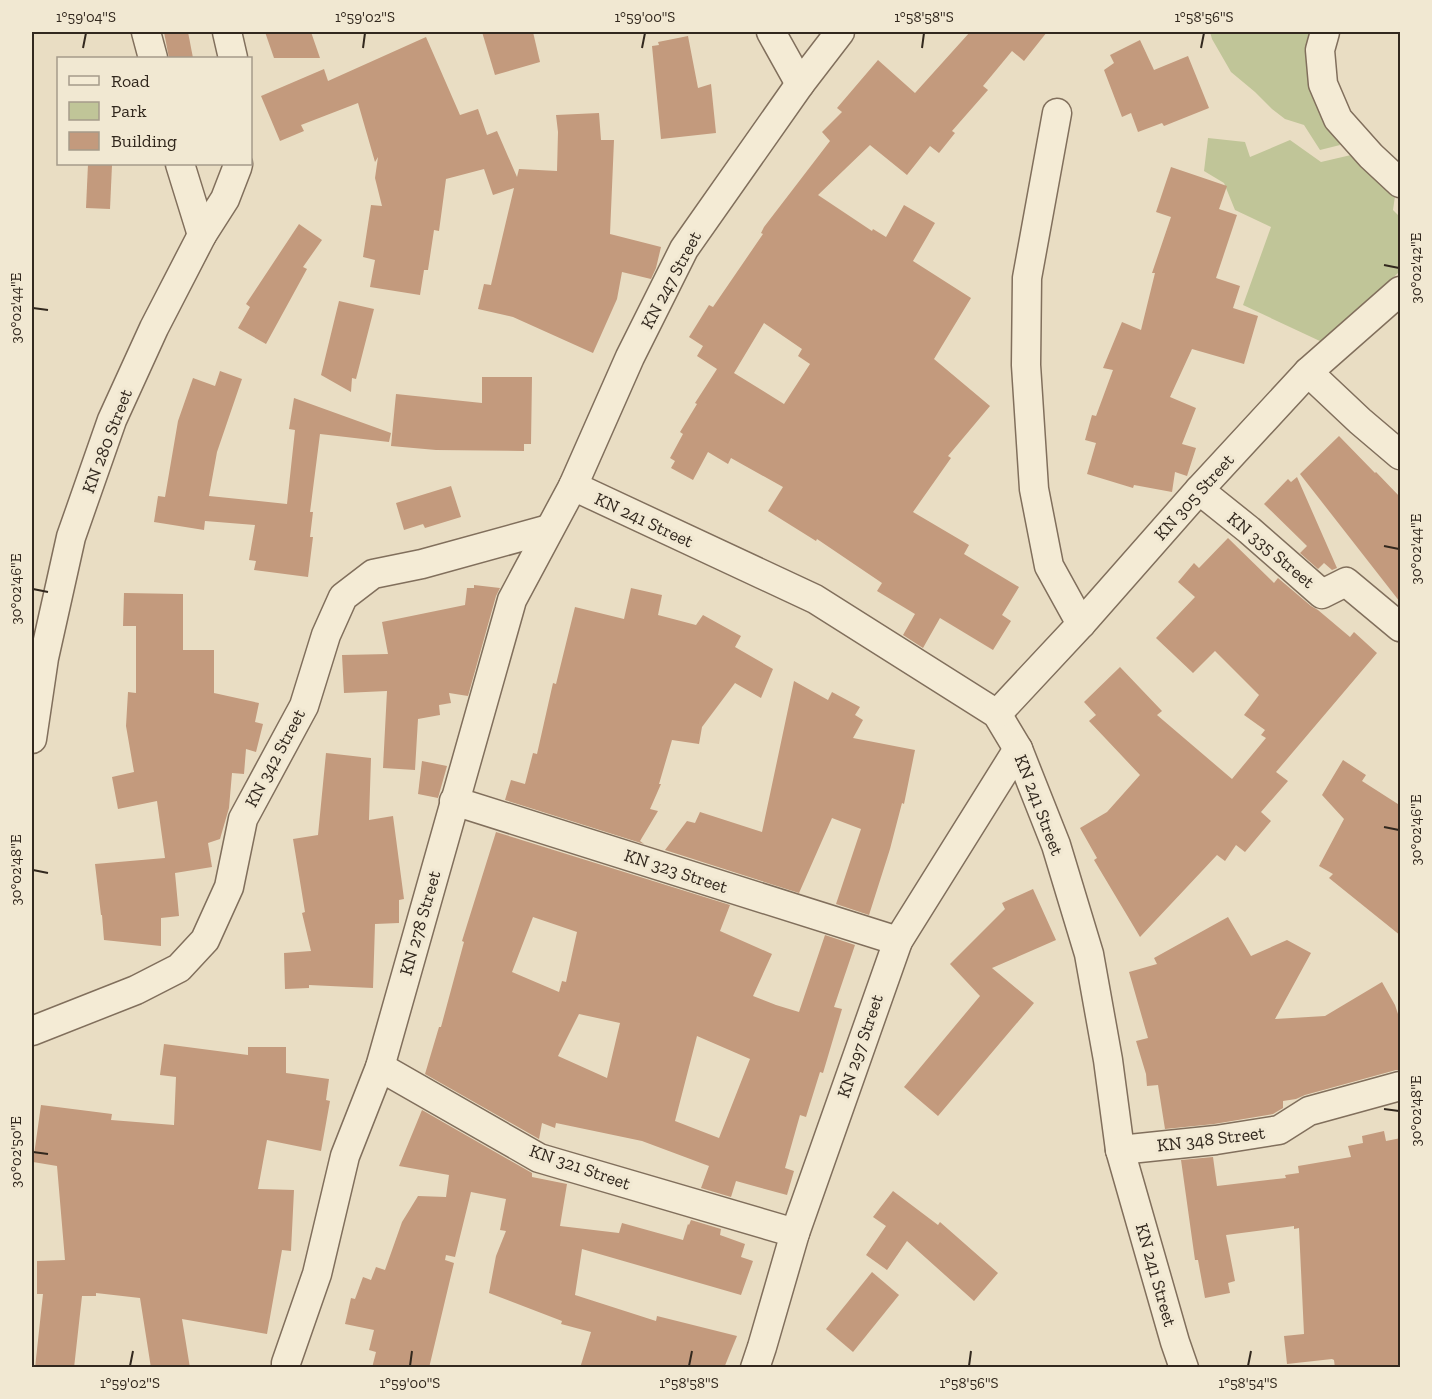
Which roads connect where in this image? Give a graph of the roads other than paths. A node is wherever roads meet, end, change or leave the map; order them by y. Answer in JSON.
{"nodes":[{"id":1,"x":146,"y":32,"type":"edge"},
{"id":2,"x":227,"y":32,"type":"edge"},
{"id":3,"x":771,"y":32,"type":"edge"},
{"id":4,"x":840,"y":32,"type":"edge"},
{"id":5,"x":1325,"y":32,"type":"edge"},
{"id":6,"x":153,"y":57,"type":"edge"},
{"id":7,"x":233,"y":57,"type":"edge"},
{"id":8,"x":800,"y":84,"type":"junction"},
{"id":9,"x":1057,"y":113,"type":"dead end"},
{"id":10,"x":180,"y":165,"type":"edge"},
{"id":11,"x":238,"y":165,"type":"edge"},
{"id":12,"x":1401,"y":183,"type":"edge"},
{"id":13,"x":202,"y":235,"type":"junction"},
{"id":14,"x":1401,"y":291,"type":"edge"},
{"id":15,"x":1308,"y":372,"type":"junction"},
{"id":16,"x":1401,"y":455,"type":"edge"},
{"id":17,"x":573,"y":486,"type":"junction"},
{"id":18,"x":1199,"y":490,"type":"junction"},
{"id":19,"x":549,"y":529,"type":"junction"},
{"id":20,"x":1081,"y":624,"type":"junction"},
{"id":21,"x":1401,"y":627,"type":"edge"},
{"id":22,"x":998,"y":714,"type":"junction"},
{"id":23,"x":32,"y":739,"type":"edge"},
{"id":24,"x":1018,"y":749,"type":"junction"},
{"id":25,"x":454,"y":801,"type":"junction"},
{"id":26,"x":897,"y":941,"type":"junction"},
{"id":27,"x":32,"y":1031,"type":"edge"},
{"id":28,"x":380,"y":1067,"type":"junction"},
{"id":29,"x":1401,"y":1086,"type":"edge"},
{"id":30,"x":1120,"y":1150,"type":"junction"},
{"id":31,"x":795,"y":1233,"type":"junction"},
{"id":32,"x":290,"y":1366,"type":"edge"},
{"id":33,"x":755,"y":1368,"type":"edge"},
{"id":34,"x":1184,"y":1368,"type":"edge"}],
"edges":[{"from":1,"to":6,"type":"street"},
{"from":2,"to":7,"type":"street"},
{"from":3,"to":8,"type":"street"},
{"from":4,"to":8,"type":"street","name":"KN 247 Street"},
{"from":5,"to":12,"type":"street"},
{"from":8,"to":17,"type":"street","name":"KN 247 Street"},
{"from":9,"to":20,"type":"street"},
{"from":10,"to":13,"type":"street"},
{"from":11,"to":13,"type":"street","name":"KN 280 Street"},
{"from":13,"to":23,"type":"street","name":"KN 280 Street"},
{"from":14,"to":15,"type":"street","name":"KN 305 Street"},
{"from":15,"to":16,"type":"street"},
{"from":15,"to":18,"type":"street","name":"KN 305 Street"},
{"from":17,"to":19,"type":"street","name":"KN 278 Street"},
{"from":17,"to":22,"type":"street","name":"KN 241 Street"},
{"from":18,"to":20,"type":"street","name":"KN 305 Street"},
{"from":18,"to":21,"type":"street","name":"KN 335 Street"},
{"from":19,"to":25,"type":"street","name":"KN 278 Street"},
{"from":19,"to":27,"type":"street","name":"KN 342 Street"},
{"from":20,"to":22,"type":"street","name":"KN 305 Street"},
{"from":22,"to":24,"type":"street","name":"KN 241 Street"},
{"from":24,"to":26,"type":"street","name":"KN 297 Street"},
{"from":24,"to":30,"type":"street","name":"KN 241 Street"},
{"from":25,"to":26,"type":"street","name":"KN 323 Street"},
{"from":25,"to":28,"type":"street","name":"KN 278 Street"},
{"from":26,"to":31,"type":"street","name":"KN 297 Street"},
{"from":28,"to":31,"type":"street","name":"KN 321 Street"},
{"from":28,"to":32,"type":"street","name":"KN 278 Street"},
{"from":29,"to":30,"type":"street","name":"KN 348 Street"},
{"from":30,"to":34,"type":"street","name":"KN 241 Street"},
{"from":31,"to":33,"type":"street","name":"KN 297 Street"}]}
